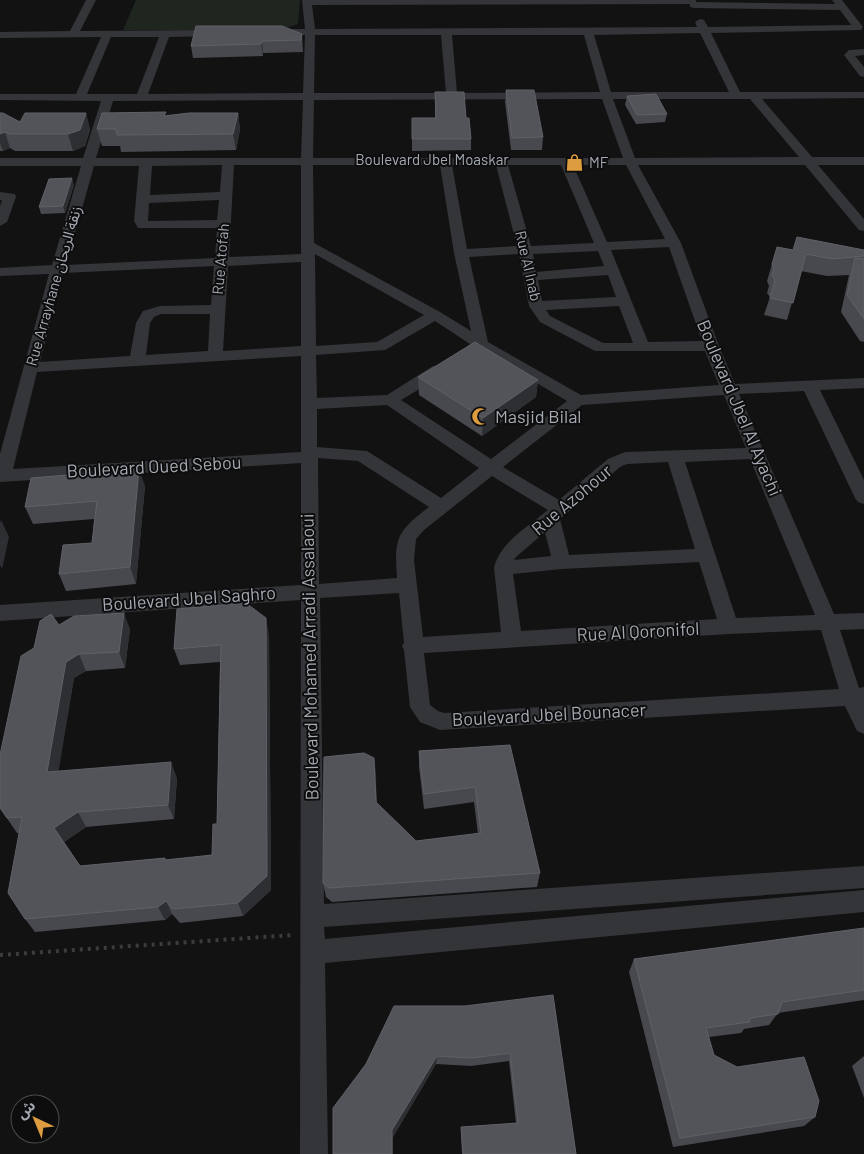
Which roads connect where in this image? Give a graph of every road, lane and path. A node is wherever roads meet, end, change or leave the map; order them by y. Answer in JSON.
{"nodes":[{"id":1,"x":91,"y":0,"type":"edge"},
{"id":2,"x":307,"y":1,"type":"edge"},
{"id":3,"x":692,"y":2,"type":"edge"},
{"id":4,"x":839,"y":3,"type":"edge"},
{"id":5,"x":703,"y":30,"type":"junction"},
{"id":6,"x":310,"y":31,"type":"junction"},
{"id":7,"x":233,"y":32,"type":"edge"},
{"id":8,"x":262,"y":32,"type":"edge"},
{"id":9,"x":446,"y":32,"type":"junction"},
{"id":10,"x":588,"y":32,"type":"junction"},
{"id":11,"x":107,"y":34,"type":"junction"},
{"id":12,"x":165,"y":34,"type":"junction"},
{"id":13,"x":73,"y":35,"type":"junction"},
{"id":14,"x":0,"y":36,"type":"edge"},
{"id":15,"x":864,"y":52,"type":"edge"},
{"id":16,"x":864,"y":74,"type":"edge"},
{"id":17,"x":452,"y":95,"type":"junction"},
{"id":18,"x":606,"y":95,"type":"junction"},
{"id":19,"x":736,"y":95,"type":"junction"},
{"id":20,"x":753,"y":95,"type":"junction"},
{"id":21,"x":864,"y":95,"type":"edge"},
{"id":22,"x":0,"y":97,"type":"edge"},
{"id":23,"x":80,"y":97,"type":"junction"},
{"id":24,"x":108,"y":97,"type":"junction"},
{"id":25,"x":141,"y":97,"type":"junction"},
{"id":26,"x":308,"y":98,"type":"junction"},
{"id":27,"x":307,"y":160,"type":"junction"},
{"id":28,"x":445,"y":160,"type":"junction"},
{"id":29,"x":501,"y":160,"type":"junction"},
{"id":30,"x":565,"y":161,"type":"junction"},
{"id":31,"x":630,"y":161,"type":"junction"},
{"id":32,"x":808,"y":161,"type":"junction"},
{"id":33,"x":864,"y":161,"type":"edge"},
{"id":34,"x":0,"y":162,"type":"edge"},
{"id":35,"x":88,"y":162,"type":"junction"},
{"id":36,"x":146,"y":162,"type":"junction"},
{"id":37,"x":228,"y":162,"type":"junction"},
{"id":38,"x":0,"y":196,"type":"edge"},
{"id":39,"x":226,"y":196,"type":"junction"},
{"id":40,"x":142,"y":199,"type":"junction"},
{"id":41,"x":0,"y":222,"type":"edge"},
{"id":42,"x":224,"y":224,"type":"junction"},
{"id":43,"x":864,"y":228,"type":"edge"},
{"id":44,"x":674,"y":243,"type":"junction"},
{"id":45,"x":602,"y":245,"type":"junction"},
{"id":46,"x":525,"y":250,"type":"junction"},
{"id":47,"x":308,"y":252,"type":"junction"},
{"id":48,"x":461,"y":253,"type":"junction"},
{"id":49,"x":220,"y":261,"type":"junction"},
{"id":50,"x":58,"y":268,"type":"junction"},
{"id":51,"x":613,"y":270,"type":"junction"},
{"id":52,"x":0,"y":272,"type":"edge"},
{"id":53,"x":529,"y":277,"type":"junction"},
{"id":54,"x":625,"y":301,"type":"junction"},
{"id":55,"x":536,"y":306,"type":"junction"},
{"id":56,"x":217,"y":308,"type":"junction"},
{"id":57,"x":435,"y":315,"type":"junction"},
{"id":58,"x":480,"y":344,"type":"junction"},
{"id":59,"x":711,"y":346,"type":"junction"},
{"id":60,"x":642,"y":347,"type":"junction"},
{"id":61,"x":308,"y":351,"type":"junction"},
{"id":62,"x":215,"y":356,"type":"junction"},
{"id":63,"x":137,"y":360,"type":"junction"},
{"id":64,"x":31,"y":368,"type":"junction"},
{"id":65,"x":864,"y":383,"type":"edge"},
{"id":66,"x":810,"y":386,"type":"junction"},
{"id":67,"x":730,"y":389,"type":"junction"},
{"id":68,"x":390,"y":400,"type":"junction"},
{"id":69,"x":578,"y":400,"type":"junction"},
{"id":70,"x":309,"y":404,"type":"junction"},
{"id":71,"x":0,"y":414,"type":"edge"},
{"id":72,"x":18,"y":414,"type":"junction"},
{"id":73,"x":757,"y":453,"type":"junction"},
{"id":74,"x":309,"y":454,"type":"junction"},
{"id":75,"x":675,"y":457,"type":"junction"},
{"id":76,"x":491,"y":468,"type":"junction"},
{"id":77,"x":2,"y":476,"type":"edge"},
{"id":78,"x":864,"y":498,"type":"edge"},
{"id":79,"x":441,"y":506,"type":"junction"},
{"id":80,"x":555,"y":513,"type":"junction"},
{"id":81,"x":705,"y":555,"type":"junction"},
{"id":82,"x":562,"y":562,"type":"junction"},
{"id":83,"x":504,"y":568,"type":"junction"},
{"id":84,"x":408,"y":586,"type":"junction"},
{"id":85,"x":309,"y":591,"type":"junction"},
{"id":86,"x":0,"y":612,"type":"edge"},
{"id":87,"x":864,"y":621,"type":"edge"},
{"id":88,"x":828,"y":623,"type":"junction"},
{"id":89,"x":729,"y":626,"type":"junction"},
{"id":90,"x":512,"y":639,"type":"junction"},
{"id":91,"x":412,"y":646,"type":"junction"},
{"id":92,"x":858,"y":696,"type":"edge"},
{"id":93,"x":864,"y":725,"type":"edge"},
{"id":94,"x":864,"y":877,"type":"edge"},
{"id":95,"x":864,"y":901,"type":"edge"},
{"id":96,"x":313,"y":934,"type":"junction"},
{"id":97,"x":0,"y":955,"type":"edge"},
{"id":98,"x":314,"y":1154,"type":"edge"}],
"edges":[{"from":1,"to":13,"type":"street"},
{"from":2,"to":3,"type":"street"},
{"from":2,"to":6,"type":"street","name":"Boulevard Mohamed Arradi Assalaoui"},
{"from":3,"to":4,"type":"street"},
{"from":3,"to":5,"type":"street"},
{"from":4,"to":5,"type":"street"},
{"from":5,"to":10,"type":"street"},
{"from":5,"to":19,"type":"street"},
{"from":6,"to":8,"type":"street"},
{"from":6,"to":9,"type":"street"},
{"from":6,"to":26,"type":"street","name":"Boulevard Mohamed Arradi Assalaoui"},
{"from":7,"to":12,"type":"street"},
{"from":9,"to":10,"type":"street"},
{"from":9,"to":17,"type":"street"},
{"from":10,"to":18,"type":"street","name":"Boulevard Jbel Al Ayachi"},
{"from":11,"to":12,"type":"street"},
{"from":11,"to":13,"type":"street"},
{"from":11,"to":23,"type":"street"},
{"from":12,"to":25,"type":"street"},
{"from":13,"to":14,"type":"street"},
{"from":15,"to":16,"type":"street"},
{"from":17,"to":18,"type":"street"},
{"from":17,"to":26,"type":"street"},
{"from":18,"to":19,"type":"street"},
{"from":18,"to":31,"type":"street","name":"Boulevard Jbel Al Ayachi"},
{"from":19,"to":20,"type":"street"},
{"from":20,"to":21,"type":"street"},
{"from":20,"to":32,"type":"street"},
{"from":22,"to":23,"type":"street"},
{"from":23,"to":24,"type":"street"},
{"from":24,"to":25,"type":"street"},
{"from":24,"to":35,"type":"street","name":"Rue Arrayhane زنقة الريحان"},
{"from":25,"to":26,"type":"street"},
{"from":26,"to":27,"type":"street","name":"Boulevard Mohamed Arradi Assalaoui"},
{"from":27,"to":28,"type":"street","name":"Boulevard Jbel Moaskar"},
{"from":27,"to":37,"type":"street","name":"Boulevard Jbel Moaskar"},
{"from":27,"to":47,"type":"street","name":"Boulevard Mohamed Arradi Assalaoui"},
{"from":28,"to":29,"type":"street","name":"Boulevard Jbel Moaskar"},
{"from":28,"to":48,"type":"street"},
{"from":29,"to":30,"type":"street","name":"Boulevard Jbel Moaskar"},
{"from":29,"to":46,"type":"street","name":"Rue Al Inab"},
{"from":30,"to":31,"type":"street","name":"Boulevard Jbel Moaskar"},
{"from":30,"to":45,"type":"street"},
{"from":31,"to":32,"type":"street","name":"Boulevard Jbel Moaskar"},
{"from":31,"to":44,"type":"street","name":"Boulevard Jbel Al Ayachi"},
{"from":32,"to":33,"type":"street","name":"Boulevard Jbel Moaskar"},
{"from":32,"to":43,"type":"street"},
{"from":34,"to":35,"type":"street","name":"Boulevard Jbel Moaskar"},
{"from":35,"to":36,"type":"street","name":"Boulevard Jbel Moaskar"},
{"from":35,"to":50,"type":"street","name":"Rue Arrayhane زنقة الريحان"},
{"from":36,"to":37,"type":"street","name":"Boulevard Jbel Moaskar"},
{"from":36,"to":40,"type":"street"},
{"from":37,"to":39,"type":"street","name":"Rue Atofah"},
{"from":38,"to":41,"type":"street"},
{"from":39,"to":40,"type":"street"},
{"from":39,"to":42,"type":"street","name":"Rue Atofah"},
{"from":40,"to":42,"type":"street"},
{"from":42,"to":49,"type":"street","name":"Rue Atofah"},
{"from":44,"to":45,"type":"street"},
{"from":44,"to":59,"type":"street","name":"Boulevard Jbel Al Ayachi"},
{"from":45,"to":46,"type":"street"},
{"from":45,"to":51,"type":"street"},
{"from":46,"to":48,"type":"street"},
{"from":46,"to":53,"type":"street","name":"Rue Al Inab"},
{"from":47,"to":49,"type":"street"},
{"from":47,"to":57,"type":"street"},
{"from":47,"to":61,"type":"street","name":"Boulevard Mohamed Arradi Assalaoui"},
{"from":48,"to":58,"type":"street"},
{"from":49,"to":50,"type":"street"},
{"from":49,"to":56,"type":"street","name":"Rue Atofah"},
{"from":50,"to":52,"type":"street"},
{"from":50,"to":64,"type":"street","name":"Rue Arrayhane زنقة الريحان"},
{"from":51,"to":53,"type":"street"},
{"from":51,"to":54,"type":"street"},
{"from":53,"to":55,"type":"street","name":"Rue Al Inab"},
{"from":54,"to":55,"type":"street"},
{"from":54,"to":60,"type":"street"},
{"from":55,"to":60,"type":"street","name":"Rue Al Inab"},
{"from":56,"to":62,"type":"street","name":"Rue Atofah"},
{"from":56,"to":63,"type":"street"},
{"from":57,"to":58,"type":"street"},
{"from":57,"to":61,"type":"street"},
{"from":58,"to":68,"type":"street"},
{"from":58,"to":69,"type":"street"},
{"from":59,"to":60,"type":"street","name":"Rue Al Inab"},
{"from":59,"to":67,"type":"street","name":"Boulevard Jbel Al Ayachi"},
{"from":61,"to":62,"type":"street"},
{"from":61,"to":70,"type":"street","name":"Boulevard Mohamed Arradi Assalaoui"},
{"from":62,"to":63,"type":"street"},
{"from":63,"to":64,"type":"street"},
{"from":64,"to":72,"type":"street","name":"Rue Arrayhane زنقة الريحان"},
{"from":65,"to":66,"type":"street"},
{"from":66,"to":67,"type":"street"},
{"from":66,"to":78,"type":"street"},
{"from":67,"to":69,"type":"street"},
{"from":67,"to":73,"type":"street","name":"Boulevard Jbel Al Ayachi"},
{"from":68,"to":70,"type":"street"},
{"from":68,"to":76,"type":"street"},
{"from":69,"to":76,"type":"street","name":"Boulevard Jbel Bounacer"},
{"from":70,"to":74,"type":"street","name":"Boulevard Mohamed Arradi Assalaoui"},
{"from":71,"to":72,"type":"street"},
{"from":72,"to":77,"type":"street","name":"Rue Arrayhane زنقة الريحان"},
{"from":73,"to":75,"type":"street","name":"Rue Azohour"},
{"from":73,"to":88,"type":"street","name":"Boulevard Jbel Al Ayachi"},
{"from":74,"to":77,"type":"street","name":"Boulevard Oued Sebou"},
{"from":74,"to":79,"type":"street"},
{"from":74,"to":85,"type":"street","name":"Boulevard Mohamed Arradi Assalaoui"},
{"from":75,"to":80,"type":"street","name":"Rue Azohour"},
{"from":75,"to":81,"type":"street"},
{"from":76,"to":79,"type":"street","name":"Boulevard Jbel Bounacer"},
{"from":76,"to":80,"type":"street"},
{"from":79,"to":84,"type":"street","name":"Boulevard Jbel Bounacer"},
{"from":80,"to":82,"type":"street"},
{"from":80,"to":83,"type":"street","name":"Rue Azohour"},
{"from":81,"to":82,"type":"street"},
{"from":81,"to":89,"type":"street"},
{"from":82,"to":83,"type":"street"},
{"from":83,"to":90,"type":"street"},
{"from":84,"to":85,"type":"street","name":"Boulevard Jbel Saghro"},
{"from":84,"to":91,"type":"street","name":"Boulevard Jbel Bounacer"},
{"from":85,"to":86,"type":"street","name":"Boulevard Jbel Saghro"},
{"from":85,"to":96,"type":"street","name":"Boulevard Mohamed Arradi Assalaoui"},
{"from":87,"to":88,"type":"street","name":"Rue Al Qoronifol"},
{"from":88,"to":89,"type":"street","name":"Rue Al Qoronifol"},
{"from":88,"to":92,"type":"street","name":"Boulevard Jbel Al Ayachi"},
{"from":89,"to":90,"type":"street","name":"Rue Al Qoronifol"},
{"from":90,"to":91,"type":"street","name":"Rue Al Qoronifol"},
{"from":91,"to":92,"type":"street","name":"Boulevard Jbel Bounacer"},
{"from":92,"to":93,"type":"street","name":"Boulevard Jbel Al Ayachi"},
{"from":94,"to":96,"type":"street"},
{"from":95,"to":96,"type":"street"},
{"from":96,"to":97,"type":"path"},
{"from":96,"to":98,"type":"street","name":"Boulevard Mohamed Arradi Assalaoui"}]}
